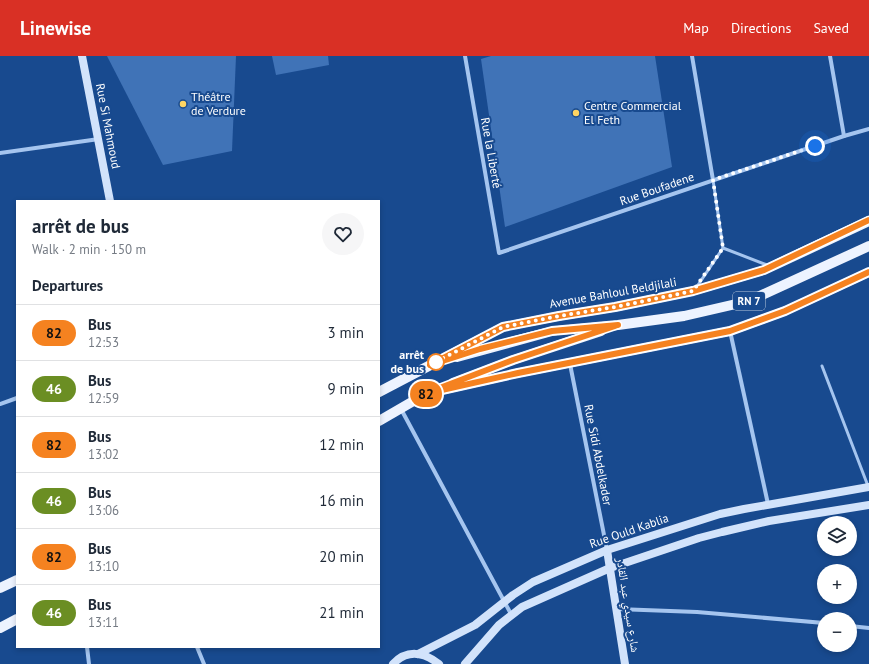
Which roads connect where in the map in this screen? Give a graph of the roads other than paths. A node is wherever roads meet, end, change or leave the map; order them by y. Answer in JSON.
{"nodes":[{"id":1,"x":82,"y":56,"type":"edge"},
{"id":2,"x":465,"y":56,"type":"edge"},
{"id":3,"x":692,"y":56,"type":"edge"},
{"id":4,"x":830,"y":56,"type":"edge"},
{"id":5,"x":869,"y":129,"type":"edge"},
{"id":6,"x":844,"y":136,"type":"junction"},
{"id":7,"x":99,"y":139,"type":"junction"},
{"id":8,"x":0,"y":153,"type":"edge"},
{"id":9,"x":713,"y":180,"type":"junction"},
{"id":10,"x":110,"y":200,"type":"edge"},
{"id":11,"x":869,"y":220,"type":"edge"},
{"id":12,"x":869,"y":246,"type":"edge"},
{"id":13,"x":723,"y":248,"type":"junction"},
{"id":14,"x":499,"y":253,"type":"joint"},
{"id":15,"x":770,"y":267,"type":"junction"},
{"id":16,"x":869,"y":272,"type":"edge"},
{"id":17,"x":693,"y":291,"type":"junction"},
{"id":18,"x":618,"y":325,"type":"junction"},
{"id":19,"x":730,"y":331,"type":"junction"},
{"id":20,"x":570,"y":364,"type":"junction"},
{"id":21,"x":430,"y":365,"type":"junction"},
{"id":22,"x":822,"y":366,"type":"dead end"},
{"id":23,"x":380,"y":391,"type":"edge"},
{"id":24,"x":424,"y":394,"type":"junction"},
{"id":25,"x":16,"y":398,"type":"edge"},
{"id":26,"x":0,"y":404,"type":"edge"},
{"id":27,"x":400,"y":408,"type":"junction"},
{"id":28,"x":380,"y":420,"type":"edge"},
{"id":29,"x":869,"y":488,"type":"edge"},
{"id":30,"x":768,"y":504,"type":"junction"},
{"id":31,"x":869,"y":505,"type":"edge"},
{"id":32,"x":607,"y":550,"type":"junction"},
{"id":33,"x":610,"y":568,"type":"junction"},
{"id":34,"x":16,"y":580,"type":"edge"},
{"id":35,"x":0,"y":588,"type":"edge"},
{"id":36,"x":504,"y":602,"type":"junction"},
{"id":37,"x":616,"y":609,"type":"junction"},
{"id":38,"x":511,"y":614,"type":"junction"},
{"id":39,"x":16,"y":620,"type":"edge"},
{"id":40,"x":817,"y":622,"type":"edge"},
{"id":41,"x":857,"y":627,"type":"edge"},
{"id":42,"x":0,"y":628,"type":"edge"},
{"id":43,"x":869,"y":628,"type":"edge"},
{"id":44,"x":87,"y":648,"type":"edge"},
{"id":45,"x":197,"y":648,"type":"edge"},
{"id":46,"x":418,"y":654,"type":"junction"},
{"id":47,"x":89,"y":664,"type":"edge"},
{"id":48,"x":204,"y":664,"type":"edge"},
{"id":49,"x":393,"y":664,"type":"edge"},
{"id":50,"x":439,"y":664,"type":"edge"},
{"id":51,"x":465,"y":664,"type":"edge"},
{"id":52,"x":625,"y":664,"type":"edge"}],
"edges":[{"from":1,"to":7,"type":"street","name":"Rue Si Mahmoud"},
{"from":2,"to":14,"type":"street","name":"Rue la Liberté"},
{"from":3,"to":9,"type":"street"},
{"from":4,"to":6,"type":"street"},
{"from":5,"to":6,"type":"street","name":"Rue Boufadene"},
{"from":6,"to":9,"type":"street","name":"Rue Boufadene"},
{"from":7,"to":8,"type":"street"},
{"from":7,"to":10,"type":"street","name":"Rue Si Mahmoud"},
{"from":9,"to":13,"type":"lane"},
{"from":9,"to":14,"type":"street","name":"Rue Boufadene"},
{"from":11,"to":15,"type":"main road","name":"Avenue Bahloul Beldjilali","number":"RN 7"},
{"from":12,"to":18,"type":"main road","number":"RN 7"},
{"from":13,"to":15,"type":"lane"},
{"from":13,"to":17,"type":"lane"},
{"from":15,"to":17,"type":"main road","name":"Avenue Bahloul Beldjilali","number":"RN 7"},
{"from":16,"to":19,"type":"main road","number":"RN 7"},
{"from":17,"to":21,"type":"main road","name":"Avenue Bahloul Beldjilali","number":"RN 7"},
{"from":18,"to":21,"type":"main road","name":"Avenue Bahloul Beldjilali","number":"RN 7"},
{"from":18,"to":24,"type":"main road","number":"RN 7"},
{"from":19,"to":20,"type":"main road","number":"RN 7"},
{"from":19,"to":30,"type":"street"},
{"from":20,"to":24,"type":"main road","number":"RN 7"},
{"from":20,"to":32,"type":"street","name":"Rue Sidi Abdelkader"},
{"from":21,"to":23,"type":"main road","name":"Avenue Bahloul Beldjilali","number":"RN 7"},
{"from":22,"to":29,"type":"lane"},
{"from":24,"to":27,"type":"main road","number":"RN 7"},
{"from":25,"to":26,"type":"street"},
{"from":27,"to":28,"type":"main road","number":"RN 7"},
{"from":27,"to":36,"type":"street"},
{"from":29,"to":30,"type":"street","name":"Rue Ould Kablia"},
{"from":30,"to":32,"type":"street","name":"Rue Ould Kablia"},
{"from":31,"to":33,"type":"street"},
{"from":32,"to":33,"type":"street","name":"شارع سيدي عبد القادر"},
{"from":32,"to":36,"type":"street","name":"Rue Ould Kablia"},
{"from":33,"to":37,"type":"street","name":"شارع سيدي عبد القادر"},
{"from":33,"to":38,"type":"street"},
{"from":34,"to":35,"type":"main road"},
{"from":36,"to":38,"type":"street"},
{"from":36,"to":46,"type":"street","name":"Rue Ould Kablia"},
{"from":37,"to":40,"type":"street"},
{"from":37,"to":52,"type":"street","name":"شارع سيدي عبد القادر"},
{"from":38,"to":51,"type":"street"},
{"from":39,"to":42,"type":"main road"},
{"from":41,"to":43,"type":"street"},
{"from":44,"to":47,"type":"street"},
{"from":45,"to":48,"type":"street"},
{"from":46,"to":49,"type":"street","name":"Rue Ould Kablia"},
{"from":46,"to":50,"type":"street"}]}
